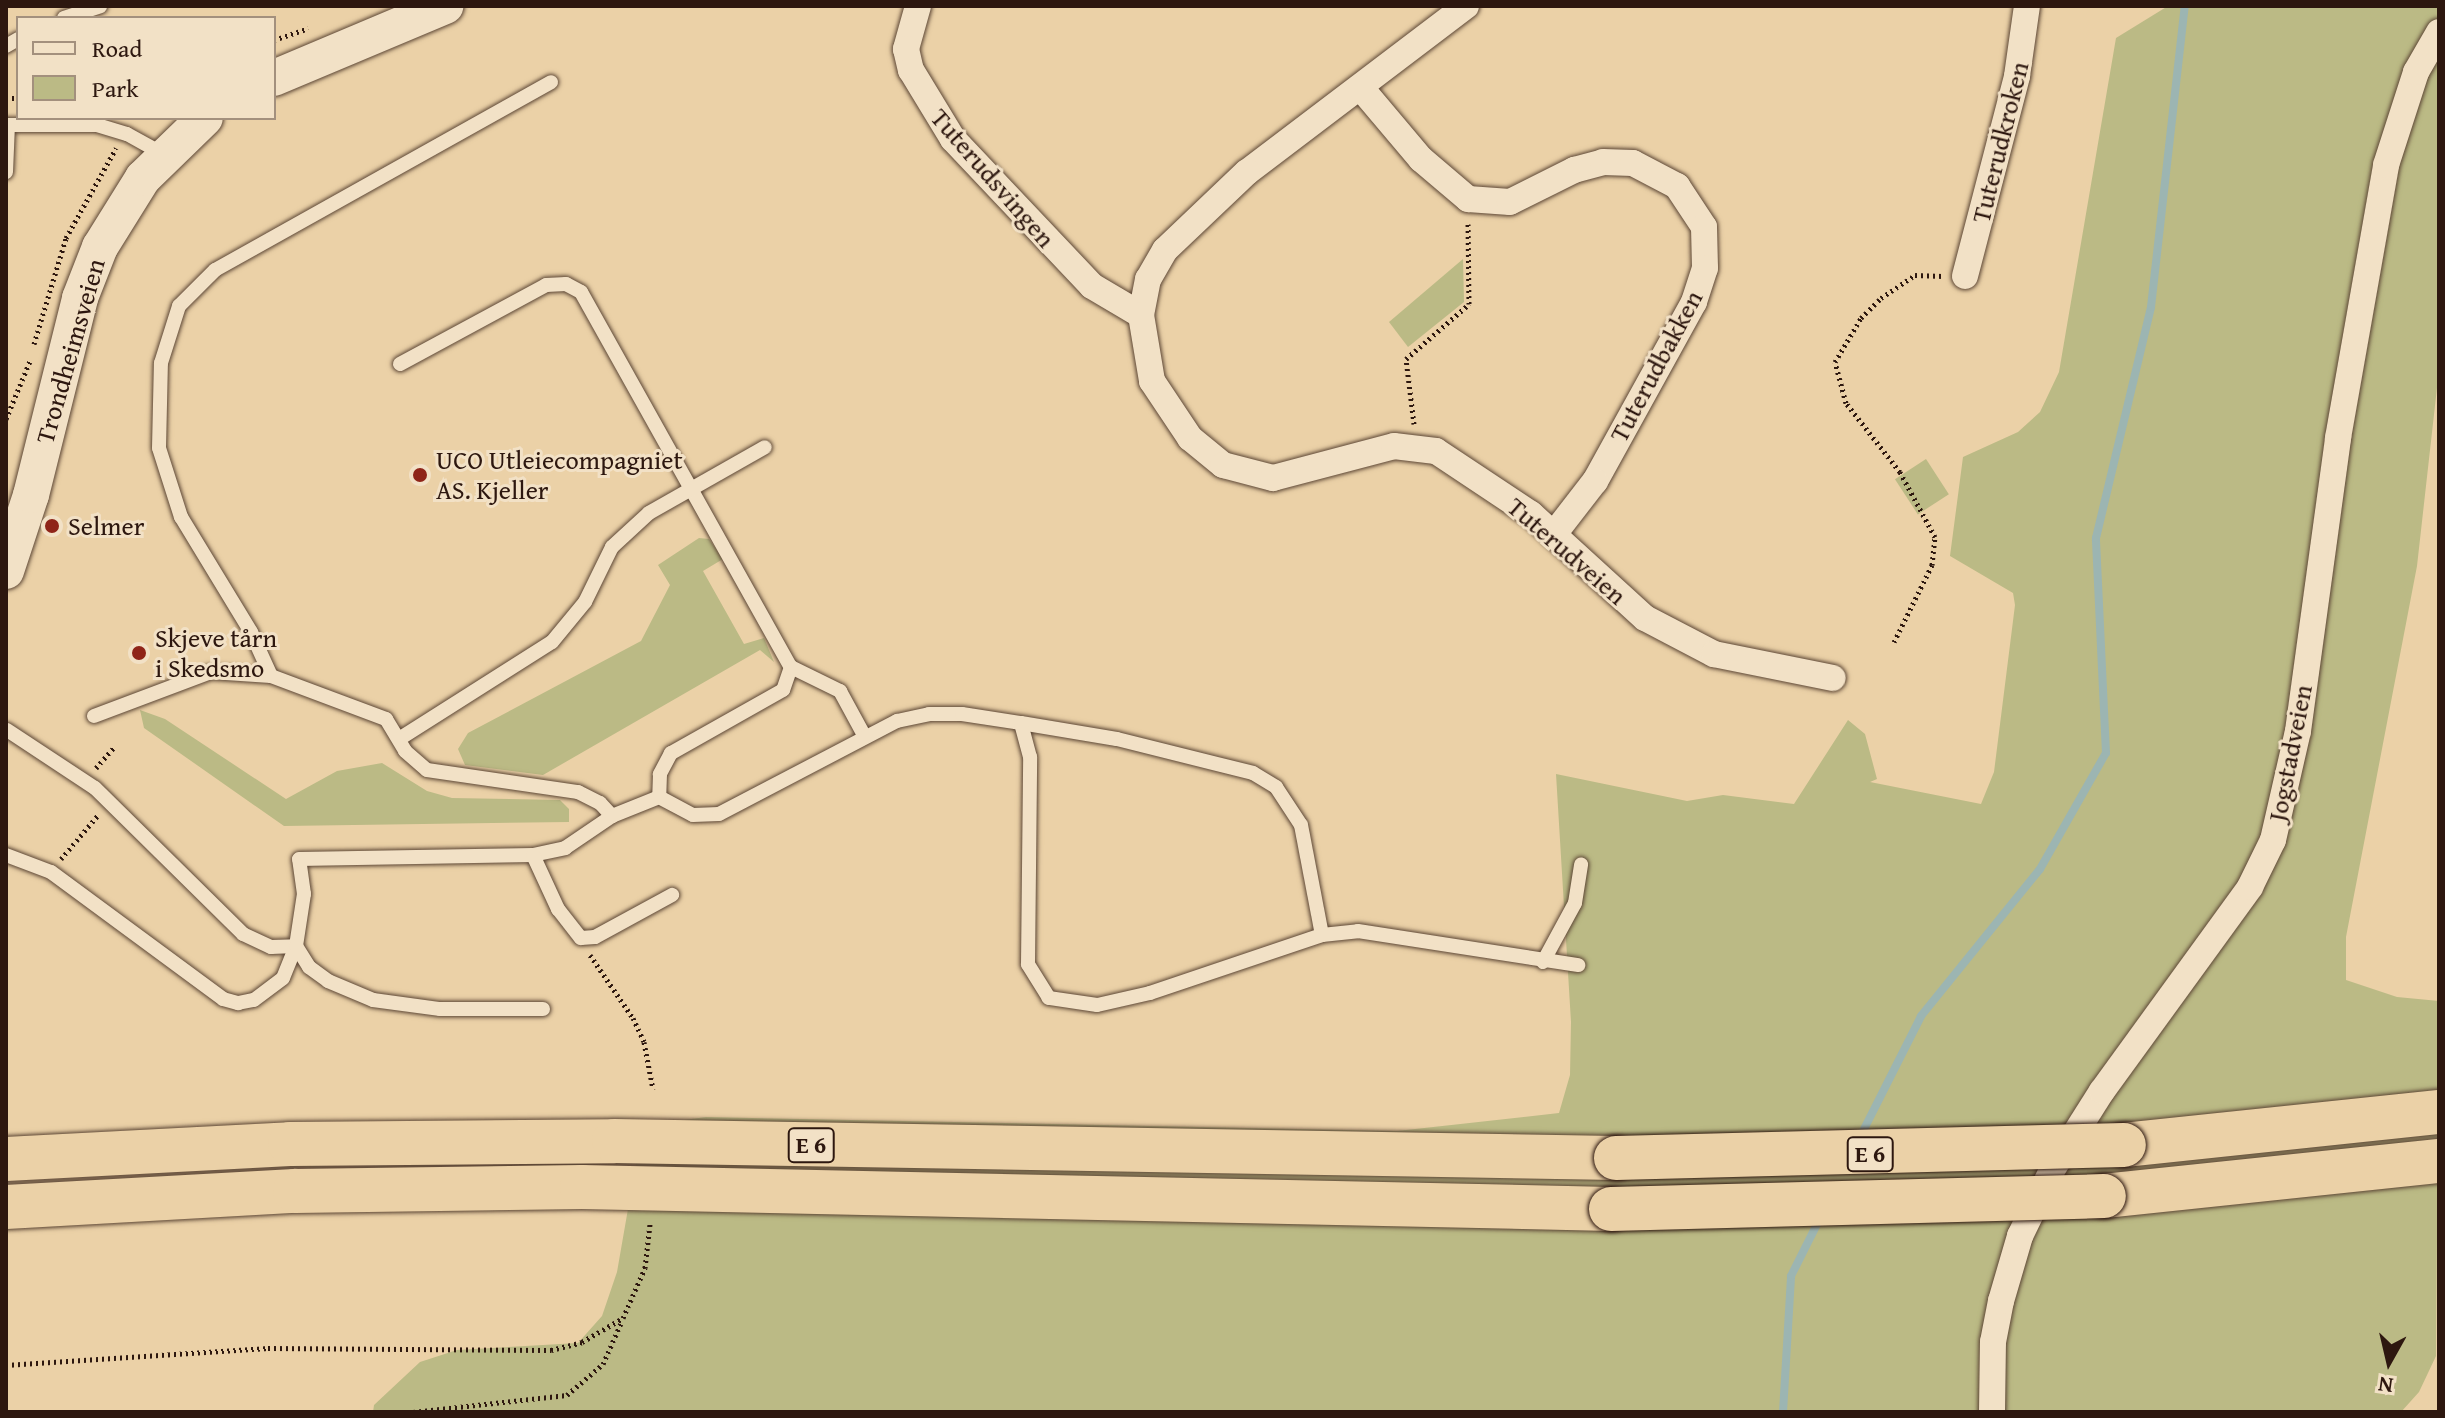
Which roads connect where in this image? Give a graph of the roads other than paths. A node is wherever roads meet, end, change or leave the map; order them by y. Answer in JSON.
{"nodes":[{"id":1,"x":100,"y":6,"type":"edge"},
{"id":2,"x":445,"y":6,"type":"edge"},
{"id":3,"x":918,"y":6,"type":"edge"},
{"id":4,"x":1466,"y":6,"type":"edge"},
{"id":5,"x":2027,"y":6,"type":"edge"},
{"id":6,"x":70,"y":16,"type":"edge"},
{"id":7,"x":2439,"y":32,"type":"edge"},
{"id":8,"x":276,"y":77,"type":"edge"},
{"id":9,"x":551,"y":82,"type":"dead end"},
{"id":10,"x":1361,"y":88,"type":"junction"},
{"id":11,"x":203,"y":120,"type":"edge"},
{"id":12,"x":7,"y":125,"type":"edge"},
{"id":13,"x":164,"y":155,"type":"junction"},
{"id":14,"x":6,"y":172,"type":"edge"},
{"id":15,"x":1965,"y":276,"type":"road end"},
{"id":16,"x":1141,"y":315,"type":"junction"},
{"id":17,"x":400,"y":364,"type":"dead end"},
{"id":18,"x":765,"y":447,"type":"dead end"},
{"id":19,"x":691,"y":487,"type":"junction"},
{"id":20,"x":1554,"y":534,"type":"junction"},
{"id":21,"x":6,"y":571,"type":"edge"},
{"id":22,"x":791,"y":667,"type":"junction"},
{"id":23,"x":271,"y":676,"type":"junction"},
{"id":24,"x":1833,"y":678,"type":"dead end"},
{"id":25,"x":94,"y":716,"type":"dead end"},
{"id":26,"x":1021,"y":723,"type":"junction"},
{"id":27,"x":7,"y":730,"type":"edge"},
{"id":28,"x":865,"y":737,"type":"junction"},
{"id":29,"x":399,"y":739,"type":"junction"},
{"id":30,"x":659,"y":797,"type":"junction"},
{"id":31,"x":612,"y":816,"type":"junction"},
{"id":32,"x":6,"y":855,"type":"edge"},
{"id":33,"x":533,"y":855,"type":"junction"},
{"id":34,"x":1581,"y":864,"type":"dead end"},
{"id":35,"x":672,"y":895,"type":"dead end"},
{"id":36,"x":1322,"y":935,"type":"junction"},
{"id":37,"x":296,"y":946,"type":"junction"},
{"id":38,"x":1543,"y":962,"type":"junction"},
{"id":39,"x":1578,"y":965,"type":"dead end"},
{"id":40,"x":543,"y":1009,"type":"dead end"},
{"id":41,"x":2439,"y":1112,"type":"edge"},
{"id":42,"x":6,"y":1159,"type":"edge"},
{"id":43,"x":2439,"y":1161,"type":"edge"},
{"id":44,"x":6,"y":1207,"type":"edge"},
{"id":45,"x":1992,"y":1412,"type":"edge"}],
"edges":[{"from":1,"to":6,"type":"lane"},
{"from":2,"to":8,"type":"main road"},
{"from":3,"to":16,"type":"street","name":"Tuterudsvingen"},
{"from":4,"to":10,"type":"street","name":"Tuterudveien"},
{"from":5,"to":15,"type":"street","name":"Tuterudkroken"},
{"from":7,"to":45,"type":"street","name":"Jogstadveien"},
{"from":9,"to":23,"type":"lane"},
{"from":10,"to":16,"type":"street","name":"Tuterudveien"},
{"from":10,"to":20,"type":"street","name":"Tuterudbakken"},
{"from":11,"to":13,"type":"main road","name":"Trondheimsveien"},
{"from":12,"to":13,"type":"lane"},
{"from":12,"to":14,"type":"lane"},
{"from":13,"to":21,"type":"main road","name":"Trondheimsveien"},
{"from":16,"to":20,"type":"street","name":"Tuterudveien"},
{"from":17,"to":19,"type":"lane"},
{"from":18,"to":19,"type":"lane"},
{"from":19,"to":22,"type":"lane"},
{"from":19,"to":29,"type":"lane"},
{"from":20,"to":24,"type":"street","name":"Tuterudveien"},
{"from":22,"to":28,"type":"lane"},
{"from":22,"to":30,"type":"lane"},
{"from":23,"to":25,"type":"lane"},
{"from":23,"to":29,"type":"lane"},
{"from":26,"to":28,"type":"lane"},
{"from":26,"to":36,"type":"lane"},
{"from":26,"to":36,"type":"lane"},
{"from":27,"to":37,"type":"lane"},
{"from":28,"to":30,"type":"lane"},
{"from":29,"to":31,"type":"lane"},
{"from":30,"to":31,"type":"lane"},
{"from":31,"to":33,"type":"lane"},
{"from":32,"to":37,"type":"lane"},
{"from":33,"to":35,"type":"lane"},
{"from":33,"to":37,"type":"lane"},
{"from":34,"to":38,"type":"lane"},
{"from":36,"to":38,"type":"lane"},
{"from":37,"to":40,"type":"lane"},
{"from":38,"to":39,"type":"lane"},
{"from":41,"to":42,"type":"highway","number":"E 6","bridge":true},
{"from":43,"to":44,"type":"highway","number":"E 6","bridge":true}]}
